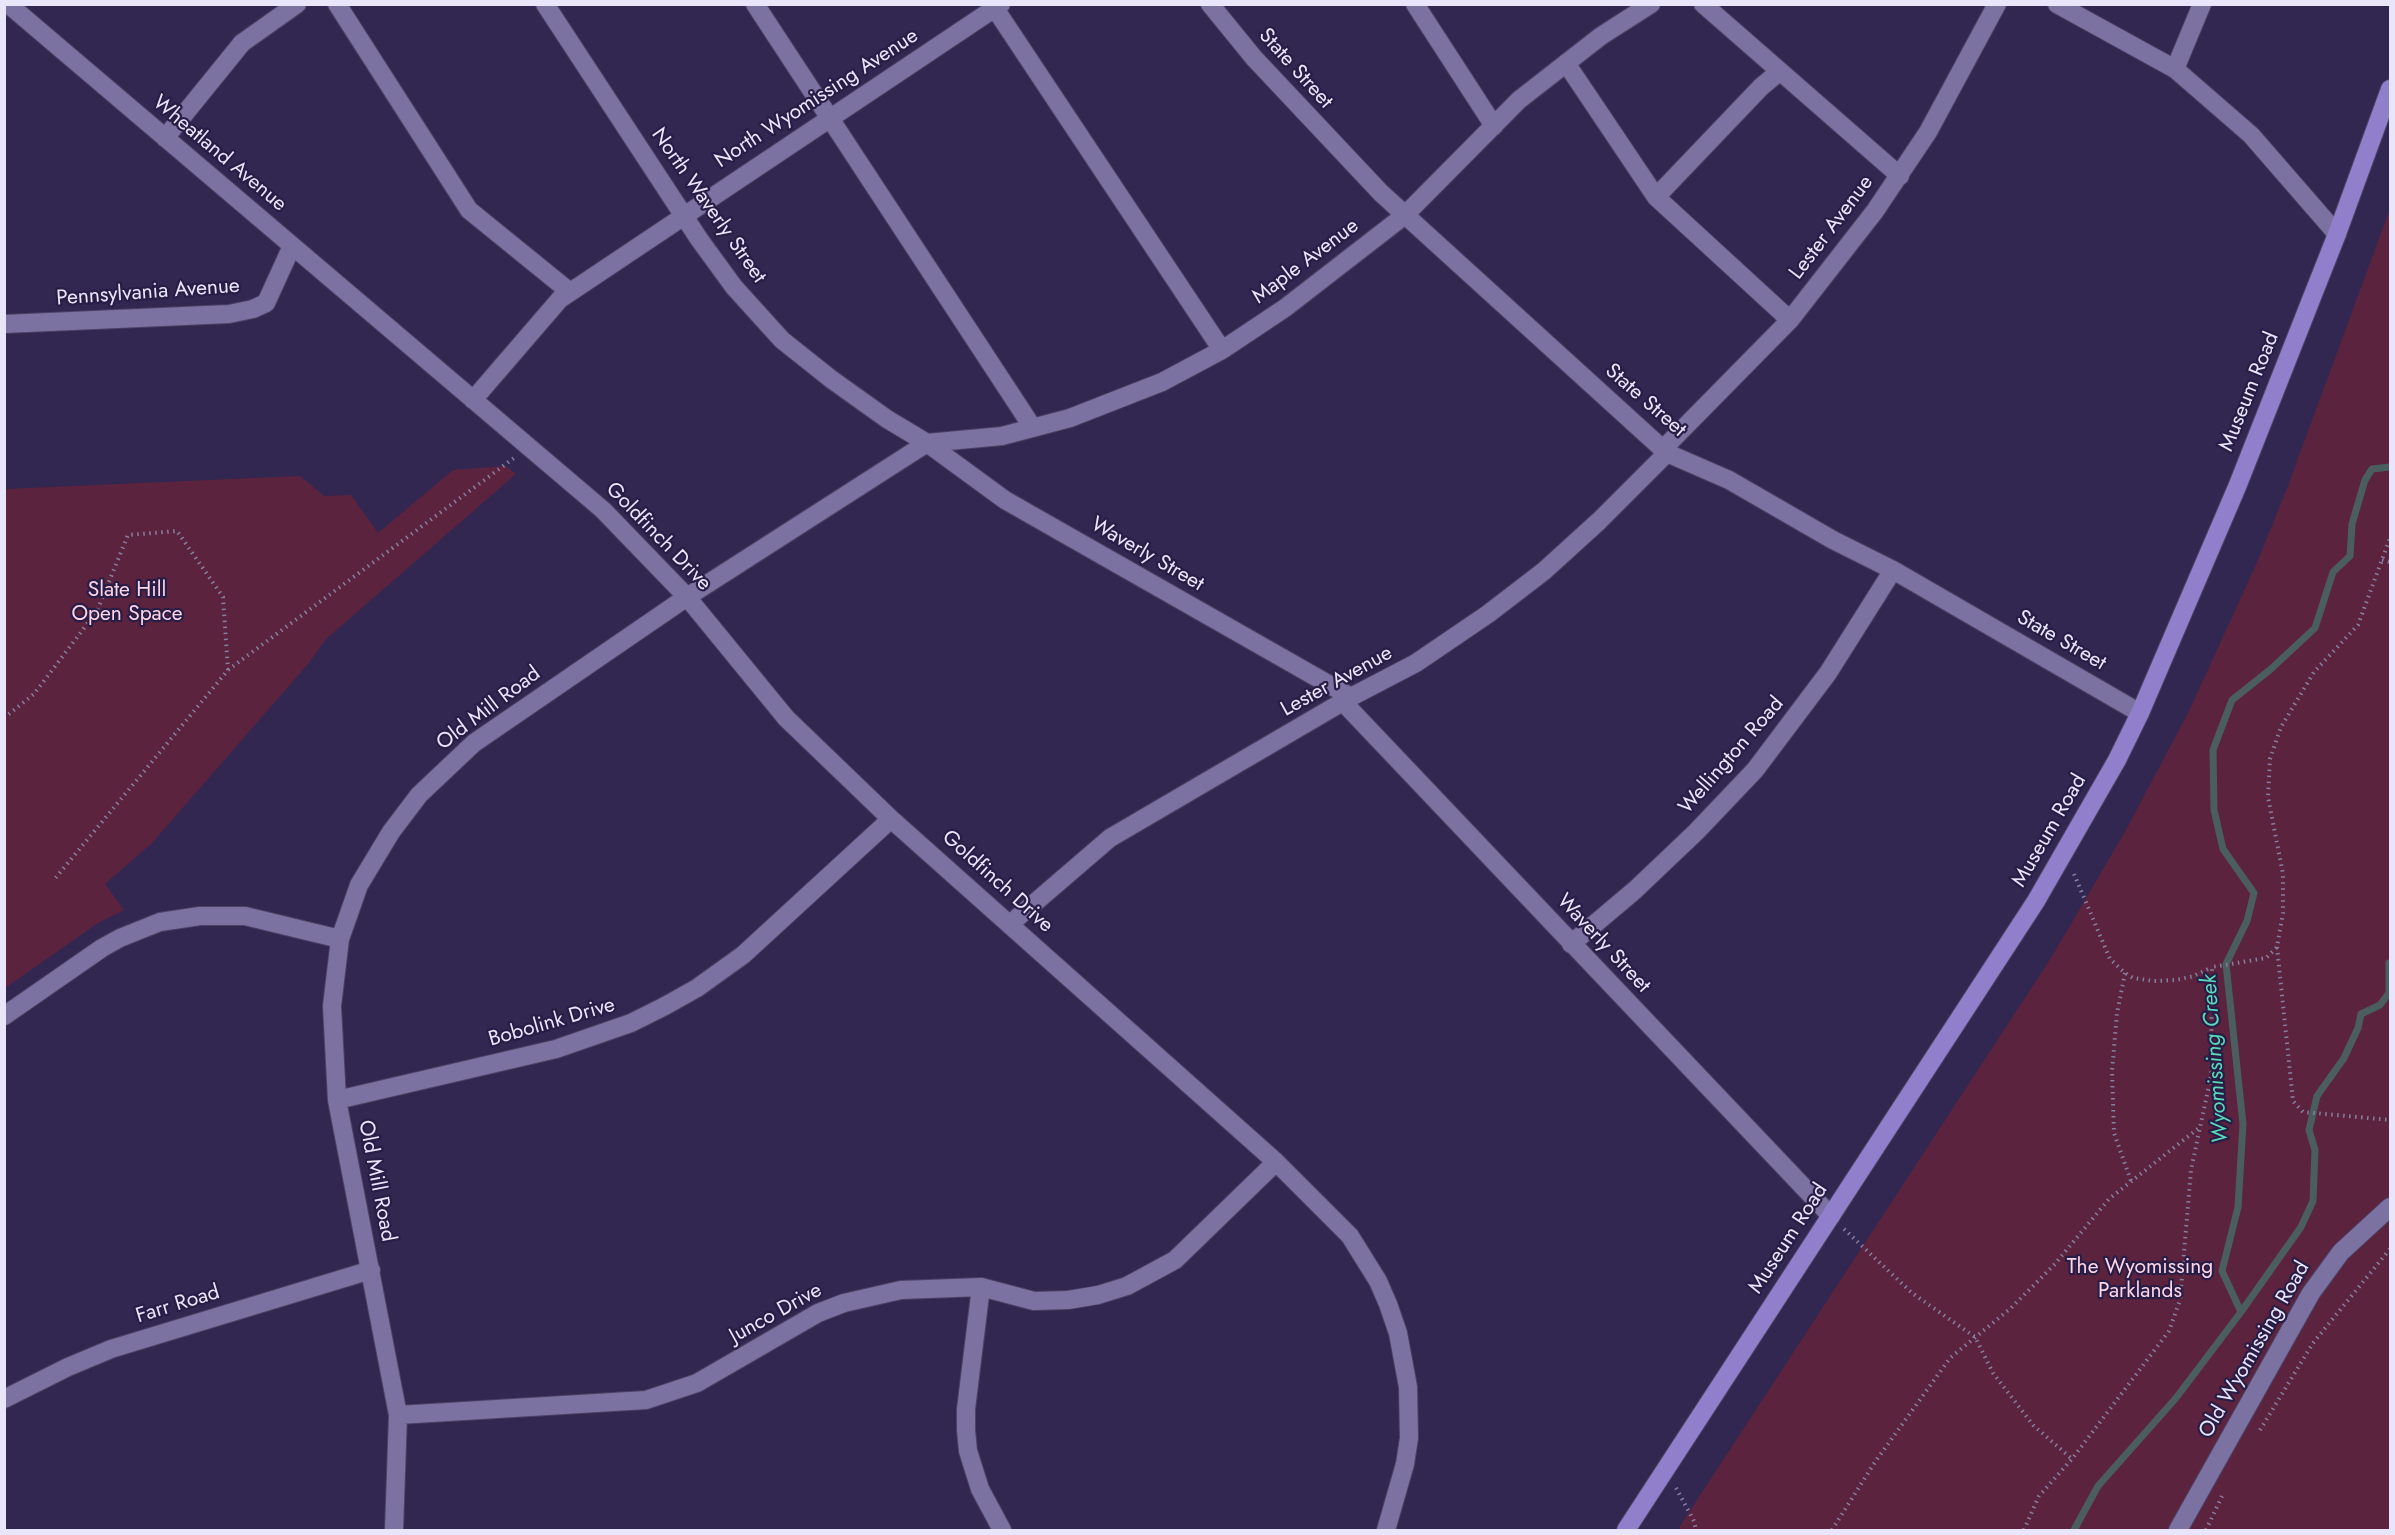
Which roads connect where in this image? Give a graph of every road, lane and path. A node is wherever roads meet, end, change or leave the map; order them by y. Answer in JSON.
{"nodes":[{"id":1,"x":8,"y":4,"type":"edge"},
{"id":2,"x":297,"y":4,"type":"edge"},
{"id":3,"x":337,"y":4,"type":"edge"},
{"id":4,"x":545,"y":4,"type":"edge"},
{"id":5,"x":755,"y":4,"type":"edge"},
{"id":6,"x":1210,"y":4,"type":"edge"},
{"id":7,"x":1415,"y":4,"type":"edge"},
{"id":8,"x":1651,"y":4,"type":"edge"},
{"id":9,"x":1703,"y":4,"type":"edge"},
{"id":10,"x":1997,"y":4,"type":"edge"},
{"id":11,"x":2057,"y":4,"type":"edge"},
{"id":12,"x":2202,"y":4,"type":"edge"},
{"id":13,"x":996,"y":6,"type":"edge"},
{"id":14,"x":1566,"y":63,"type":"junction"},
{"id":15,"x":2175,"y":69,"type":"junction"},
{"id":16,"x":1780,"y":71,"type":"junction"},
{"id":17,"x":2391,"y":89,"type":"edge"},
{"id":18,"x":829,"y":118,"type":"junction"},
{"id":19,"x":1494,"y":126,"type":"junction"},
{"id":20,"x":165,"y":138,"type":"junction"},
{"id":21,"x":1900,"y":176,"type":"junction"},
{"id":22,"x":1656,"y":197,"type":"junction"},
{"id":23,"x":683,"y":215,"type":"junction"},
{"id":24,"x":1405,"y":215,"type":"junction"},
{"id":25,"x":2337,"y":234,"type":"junction"},
{"id":26,"x":292,"y":246,"type":"junction"},
{"id":27,"x":570,"y":292,"type":"junction"},
{"id":28,"x":1790,"y":320,"type":"junction"},
{"id":29,"x":4,"y":324,"type":"edge"},
{"id":30,"x":401,"y":338,"type":"joint"},
{"id":31,"x":1222,"y":350,"type":"junction"},
{"id":32,"x":473,"y":399,"type":"junction"},
{"id":33,"x":1033,"y":428,"type":"junction"},
{"id":34,"x":927,"y":443,"type":"junction"},
{"id":35,"x":528,"y":446,"type":"junction"},
{"id":36,"x":1665,"y":451,"type":"junction"},
{"id":37,"x":2391,"y":538,"type":"edge"},
{"id":38,"x":2382,"y":560,"type":"junction"},
{"id":39,"x":2391,"y":562,"type":"edge"},
{"id":40,"x":1893,"y":570,"type":"junction"},
{"id":41,"x":687,"y":597,"type":"junction"},
{"id":42,"x":228,"y":670,"type":"junction"},
{"id":43,"x":1347,"y":700,"type":"junction"},
{"id":44,"x":2140,"y":713,"type":"junction"},
{"id":45,"x":4,"y":717,"type":"edge"},
{"id":46,"x":891,"y":819,"type":"junction"},
{"id":47,"x":2066,"y":849,"type":"junction"},
{"id":48,"x":53,"y":881,"type":"dead end"},
{"id":49,"x":1010,"y":924,"type":"junction"},
{"id":50,"x":340,"y":939,"type":"junction"},
{"id":51,"x":1571,"y":944,"type":"junction"},
{"id":52,"x":2277,"y":947,"type":"junction"},
{"id":53,"x":2213,"y":967,"type":"junction"},
{"id":54,"x":2125,"y":973,"type":"junction"},
{"id":55,"x":4,"y":1016,"type":"edge"},
{"id":56,"x":337,"y":1100,"type":"junction"},
{"id":57,"x":2391,"y":1120,"type":"edge"},
{"id":58,"x":2200,"y":1127,"type":"junction"},
{"id":59,"x":1276,"y":1162,"type":"junction"},
{"id":60,"x":2131,"y":1181,"type":"junction"},
{"id":61,"x":2391,"y":1207,"type":"edge"},
{"id":62,"x":1831,"y":1216,"type":"junction"},
{"id":63,"x":2391,"y":1249,"type":"edge"},
{"id":64,"x":371,"y":1270,"type":"junction"},
{"id":65,"x":981,"y":1287,"type":"junction"},
{"id":66,"x":1975,"y":1337,"type":"junction"},
{"id":67,"x":4,"y":1399,"type":"edge"},
{"id":68,"x":398,"y":1415,"type":"junction"},
{"id":69,"x":2255,"y":1438,"type":"dead end"},
{"id":70,"x":2072,"y":1459,"type":"junction"},
{"id":71,"x":1666,"y":1469,"type":"junction"},
{"id":72,"x":2227,"y":1488,"type":"dead end"},
{"id":73,"x":394,"y":1530,"type":"edge"},
{"id":74,"x":1002,"y":1530,"type":"edge"},
{"id":75,"x":1386,"y":1530,"type":"edge"},
{"id":76,"x":1626,"y":1530,"type":"edge"},
{"id":77,"x":1696,"y":1530,"type":"edge"},
{"id":78,"x":1832,"y":1530,"type":"edge"},
{"id":79,"x":2024,"y":1530,"type":"edge"},
{"id":80,"x":2178,"y":1530,"type":"edge"},
{"id":81,"x":2205,"y":1530,"type":"edge"}],
"edges":[{"from":1,"to":20,"type":"street","name":"Wheatland Avenue"},
{"from":2,"to":20,"type":"street"},
{"from":3,"to":27,"type":"street"},
{"from":4,"to":23,"type":"street","name":"North Waverly Street"},
{"from":5,"to":18,"type":"street"},
{"from":6,"to":24,"type":"street","name":"State Street"},
{"from":7,"to":19,"type":"street"},
{"from":8,"to":14,"type":"street","name":"Maple Avenue"},
{"from":9,"to":16,"type":"street"},
{"from":10,"to":21,"type":"street","name":"Lester Avenue"},
{"from":11,"to":15,"type":"street"},
{"from":12,"to":15,"type":"street"},
{"from":13,"to":18,"type":"street","name":"North Wyomissing Avenue"},
{"from":13,"to":31,"type":"street"},
{"from":14,"to":19,"type":"street","name":"Maple Avenue"},
{"from":14,"to":22,"type":"street"},
{"from":15,"to":25,"type":"street"},
{"from":16,"to":21,"type":"street"},
{"from":16,"to":22,"type":"street"},
{"from":17,"to":25,"type":"main road","name":"Museum Road"},
{"from":18,"to":23,"type":"street","name":"North Wyomissing Avenue"},
{"from":18,"to":33,"type":"street"},
{"from":19,"to":24,"type":"street","name":"Maple Avenue"},
{"from":20,"to":26,"type":"street","name":"Wheatland Avenue"},
{"from":21,"to":28,"type":"street","name":"Lester Avenue"},
{"from":22,"to":28,"type":"street"},
{"from":23,"to":27,"type":"street","name":"North Wyomissing Avenue"},
{"from":23,"to":34,"type":"street","name":"North Waverly Street"},
{"from":24,"to":31,"type":"street","name":"Maple Avenue"},
{"from":24,"to":36,"type":"street","name":"State Street"},
{"from":25,"to":44,"type":"main road","name":"Museum Road"},
{"from":26,"to":29,"type":"street","name":"Pennsylvania Avenue"},
{"from":26,"to":30,"type":"street","name":"Wheatland Avenue"},
{"from":27,"to":32,"type":"street","name":"North Wyomissing Avenue"},
{"from":28,"to":36,"type":"street","name":"Lester Avenue"},
{"from":30,"to":32,"type":"street","name":"Goldfinch Drive"},
{"from":31,"to":33,"type":"street","name":"Maple Avenue"},
{"from":32,"to":35,"type":"street","name":"Goldfinch Drive"},
{"from":33,"to":34,"type":"street","name":"Maple Avenue"},
{"from":34,"to":41,"type":"street","name":"Old Mill Road"},
{"from":34,"to":43,"type":"street","name":"Waverly Street"},
{"from":35,"to":41,"type":"street","name":"Goldfinch Drive"},
{"from":35,"to":42,"type":"path"},
{"from":36,"to":40,"type":"street","name":"State Street"},
{"from":36,"to":43,"type":"street","name":"Lester Avenue"},
{"from":37,"to":38,"type":"path"},
{"from":38,"to":39,"type":"path"},
{"from":38,"to":52,"type":"path"},
{"from":40,"to":44,"type":"street","name":"State Street"},
{"from":40,"to":51,"type":"street","name":"Wellington Road"},
{"from":41,"to":46,"type":"street","name":"Goldfinch Drive"},
{"from":41,"to":50,"type":"street","name":"Old Mill Road"},
{"from":42,"to":45,"type":"path"},
{"from":42,"to":48,"type":"path"},
{"from":43,"to":49,"type":"street","name":"Lester Avenue"},
{"from":43,"to":51,"type":"street","name":"Waverly Street"},
{"from":44,"to":47,"type":"main road","name":"Museum Road"},
{"from":46,"to":49,"type":"street","name":"Goldfinch Drive"},
{"from":46,"to":56,"type":"street","name":"Bobolink Drive"},
{"from":47,"to":54,"type":"path"},
{"from":47,"to":62,"type":"main road","name":"Museum Road"},
{"from":49,"to":59,"type":"street","name":"Goldfinch Drive"},
{"from":50,"to":55,"type":"street"},
{"from":50,"to":56,"type":"street","name":"Old Mill Road"},
{"from":51,"to":62,"type":"street","name":"Waverly Street"},
{"from":52,"to":53,"type":"path"},
{"from":52,"to":57,"type":"path"},
{"from":53,"to":54,"type":"path"},
{"from":53,"to":58,"type":"path"},
{"from":54,"to":60,"type":"path"},
{"from":56,"to":64,"type":"street","name":"Old Mill Road"},
{"from":58,"to":60,"type":"path"},
{"from":58,"to":70,"type":"path"},
{"from":59,"to":65,"type":"street","name":"Junco Drive"},
{"from":59,"to":75,"type":"street","name":"Goldfinch Drive"},
{"from":60,"to":66,"type":"path"},
{"from":61,"to":80,"type":"street","name":"Old Wyomissing Road"},
{"from":62,"to":66,"type":"path"},
{"from":62,"to":71,"type":"main road","name":"Museum Road"},
{"from":63,"to":69,"type":"path"},
{"from":64,"to":67,"type":"street","name":"Farr Road"},
{"from":64,"to":68,"type":"street","name":"Old Mill Road"},
{"from":65,"to":68,"type":"street","name":"Junco Drive"},
{"from":65,"to":74,"type":"street"},
{"from":66,"to":70,"type":"path"},
{"from":66,"to":78,"type":"path"},
{"from":68,"to":73,"type":"street","name":"Old Mill Road"},
{"from":70,"to":79,"type":"path"},
{"from":71,"to":76,"type":"main road","name":"Museum Road"},
{"from":71,"to":77,"type":"path"},
{"from":72,"to":81,"type":"path"}]}
